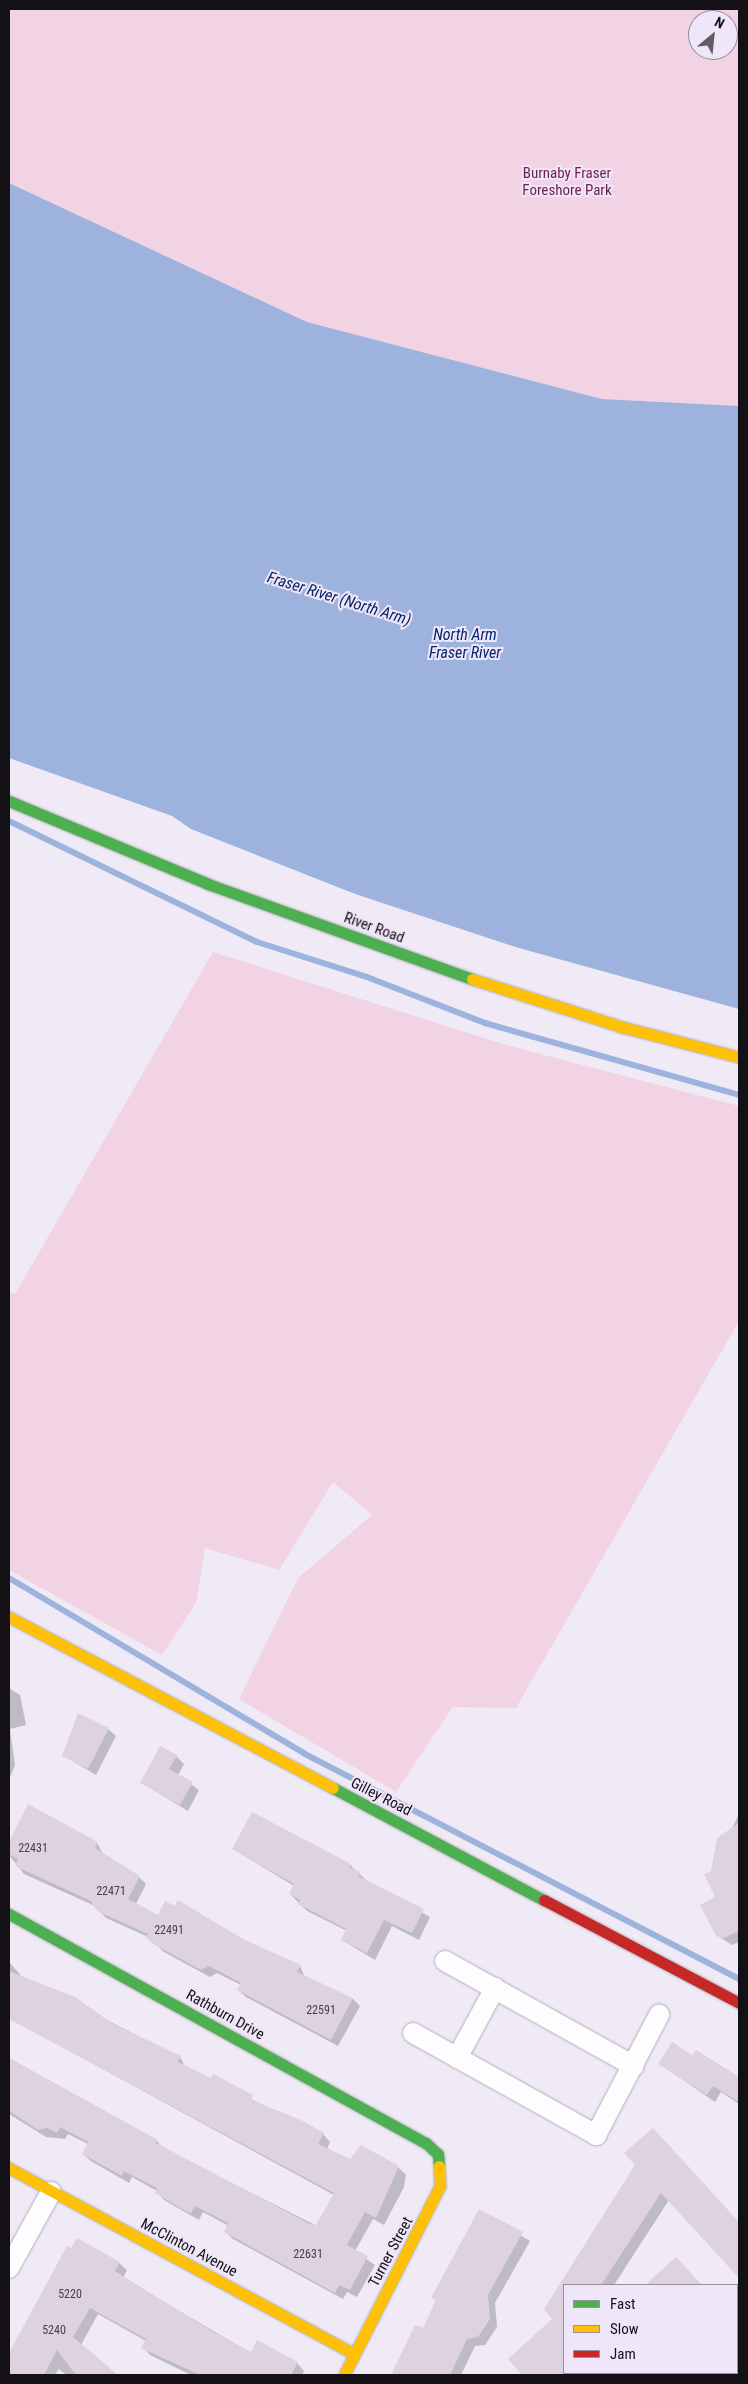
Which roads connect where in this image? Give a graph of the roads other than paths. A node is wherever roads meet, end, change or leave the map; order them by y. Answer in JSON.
{"nodes":[{"id":1,"x":9,"y":801,"type":"edge"},
{"id":2,"x":739,"y":1056,"type":"edge"},
{"id":3,"x":9,"y":1617,"type":"edge"},
{"id":4,"x":9,"y":1914,"type":"edge"},
{"id":5,"x":445,"y":1961,"type":"dead end"},
{"id":6,"x":495,"y":1988,"type":"junction"},
{"id":7,"x":739,"y":2003,"type":"edge"},
{"id":8,"x":659,"y":2015,"type":"dead end"},
{"id":9,"x":413,"y":2034,"type":"dead end"},
{"id":10,"x":457,"y":2058,"type":"junction"},
{"id":11,"x":634,"y":2066,"type":"junction"},
{"id":12,"x":426,"y":2143,"type":"joint"},
{"id":13,"x":9,"y":2168,"type":"edge"},
{"id":14,"x":51,"y":2192,"type":"junction"},
{"id":15,"x":9,"y":2268,"type":"edge"},
{"id":16,"x":354,"y":2354,"type":"junction"},
{"id":17,"x":344,"y":2375,"type":"edge"}],
"edges":[{"from":1,"to":2,"type":"street","name":"River Road"},
{"from":3,"to":7,"type":"street","name":"Gilley Road"},
{"from":4,"to":12,"type":"street","name":"Rathburn Drive"},
{"from":5,"to":6,"type":"street"},
{"from":6,"to":10,"type":"street"},
{"from":6,"to":11,"type":"street"},
{"from":8,"to":11,"type":"street"},
{"from":9,"to":10,"type":"street"},
{"from":10,"to":11,"type":"street"},
{"from":12,"to":16,"type":"street","name":"Turner Street"},
{"from":13,"to":14,"type":"street","name":"McClinton Avenue"},
{"from":14,"to":15,"type":"street"},
{"from":14,"to":16,"type":"street","name":"McClinton Avenue"},
{"from":16,"to":17,"type":"street","name":"Turner Street"}]}
